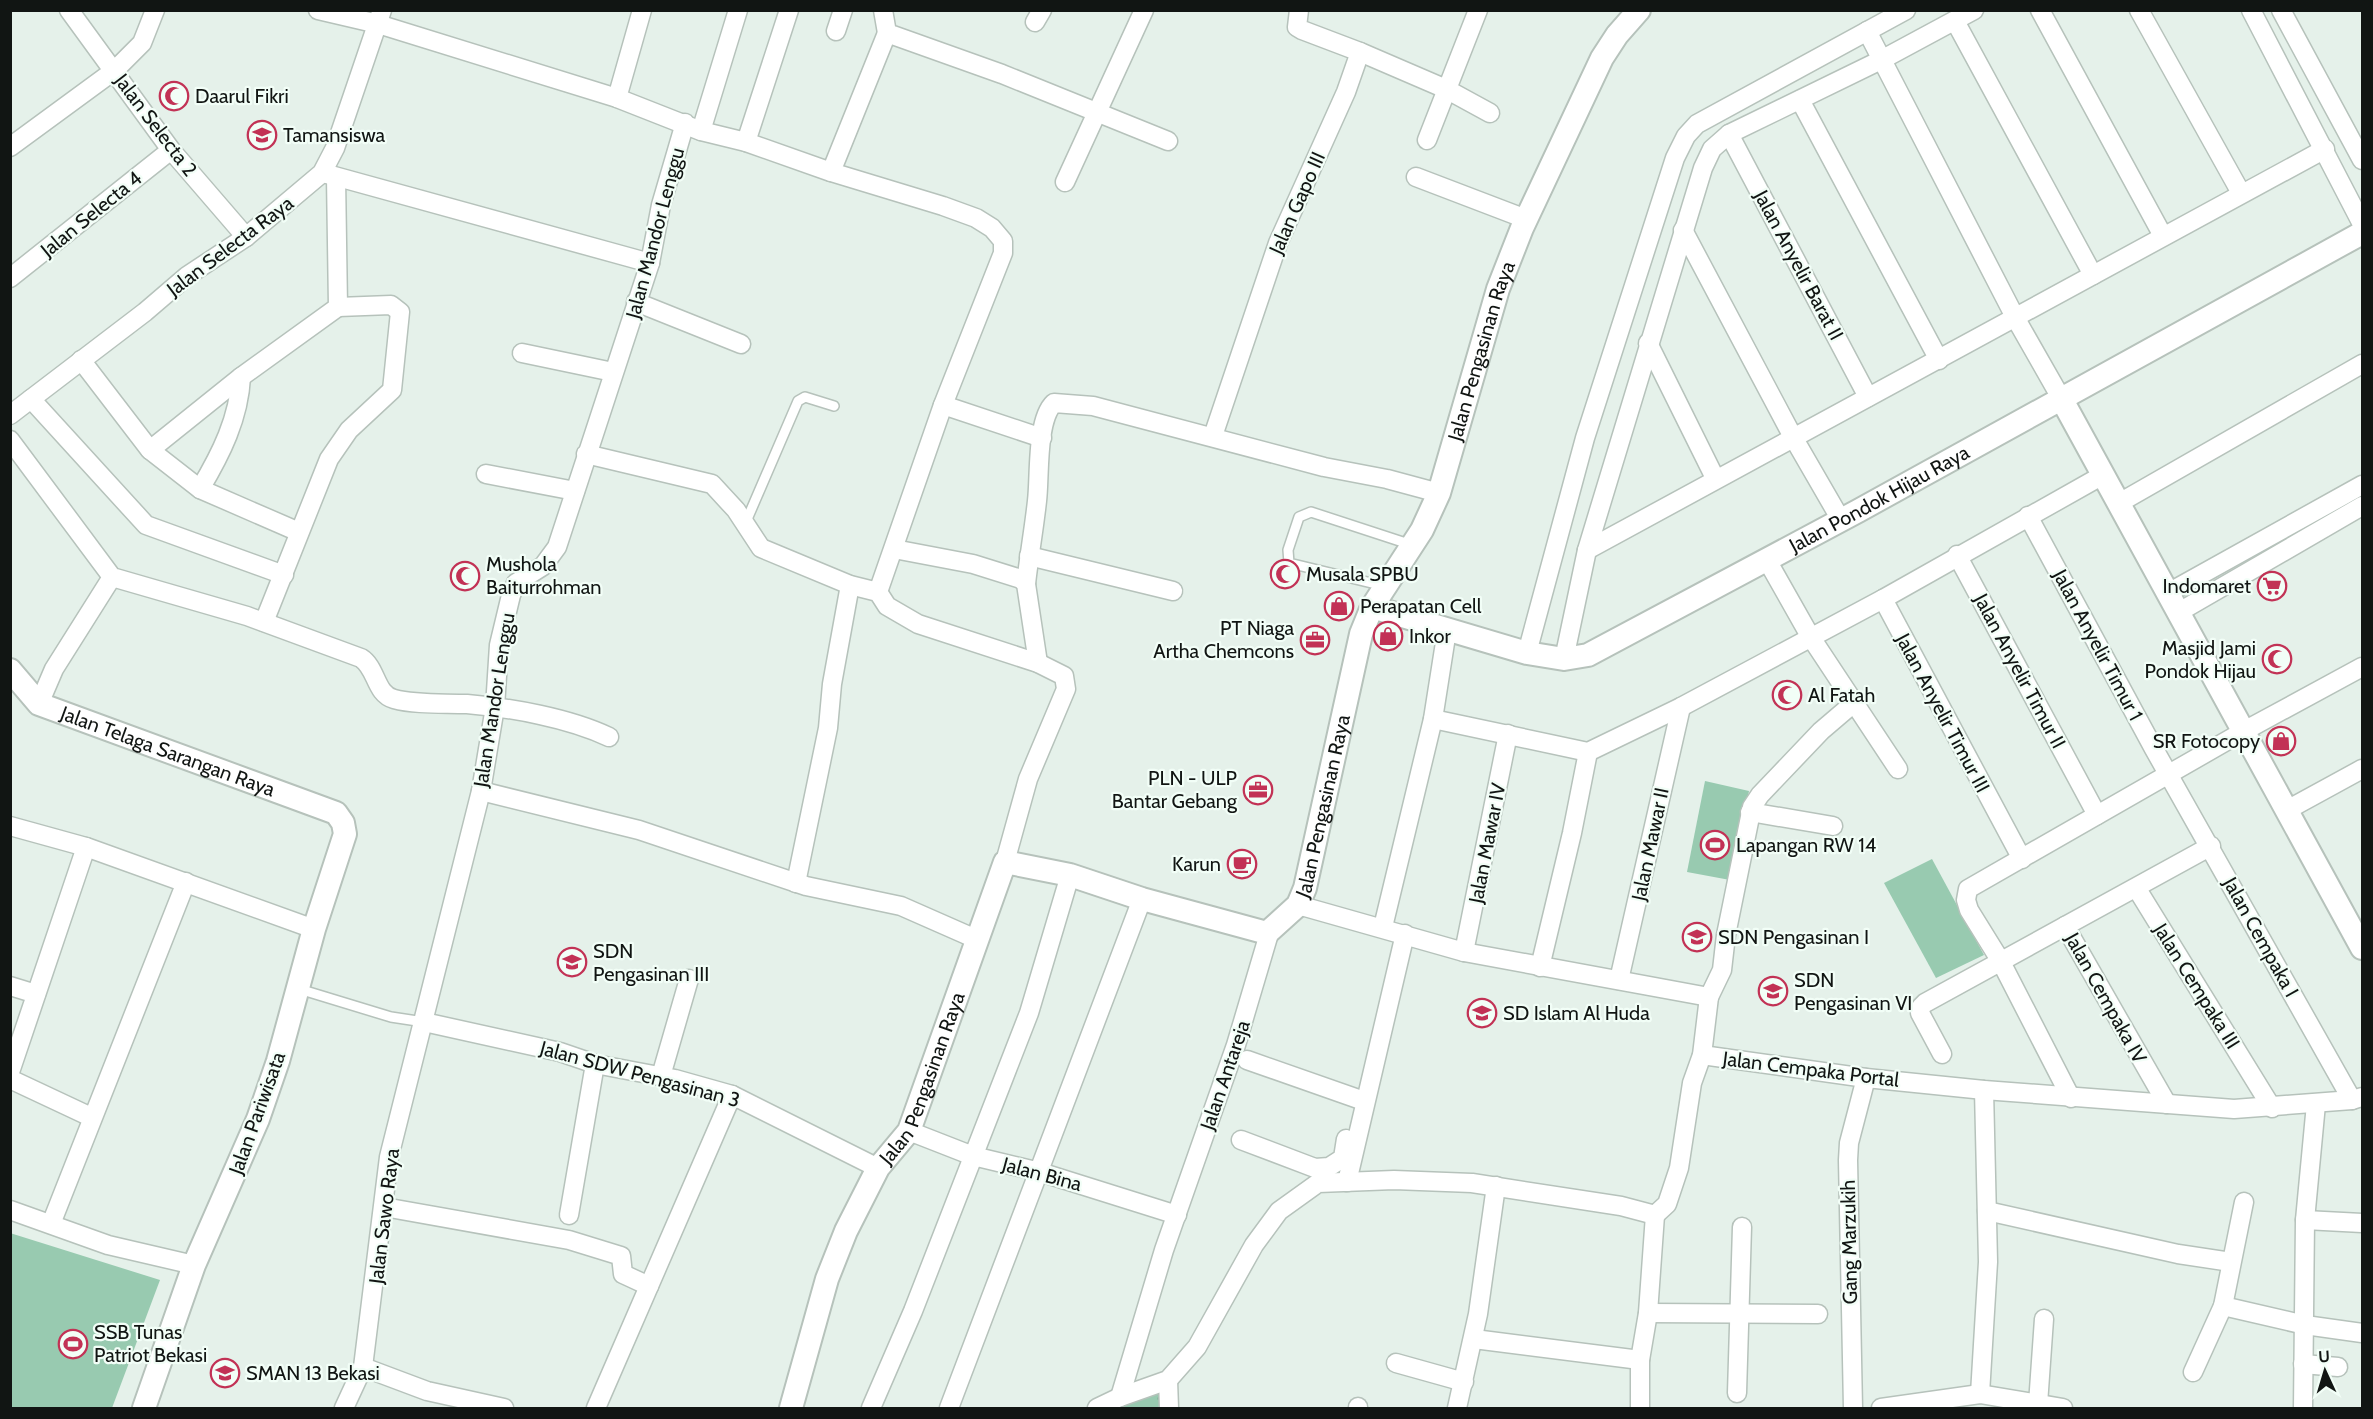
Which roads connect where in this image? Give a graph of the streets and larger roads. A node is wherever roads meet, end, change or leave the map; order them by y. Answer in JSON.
{"nodes":[{"id":1,"x":69,"y":10,"type":"edge"},
{"id":2,"x":155,"y":10,"type":"edge"},
{"id":3,"x":318,"y":10,"type":"edge"},
{"id":4,"x":642,"y":10,"type":"edge"},
{"id":5,"x":738,"y":10,"type":"edge"},
{"id":6,"x":789,"y":10,"type":"edge"},
{"id":7,"x":843,"y":10,"type":"edge"},
{"id":8,"x":883,"y":10,"type":"edge"},
{"id":9,"x":1144,"y":10,"type":"edge"},
{"id":10,"x":1299,"y":10,"type":"edge"},
{"id":11,"x":1478,"y":10,"type":"edge"},
{"id":12,"x":1639,"y":10,"type":"edge"},
{"id":13,"x":1906,"y":10,"type":"edge"},
{"id":14,"x":1974,"y":10,"type":"edge"},
{"id":15,"x":2040,"y":10,"type":"edge"},
{"id":16,"x":2139,"y":10,"type":"edge"},
{"id":17,"x":2251,"y":10,"type":"edge"},
{"id":18,"x":2281,"y":10,"type":"edge"},
{"id":19,"x":380,"y":17,"type":"edge"},
{"id":20,"x":1955,"y":21,"type":"junction"},
{"id":21,"x":837,"y":31,"type":"dead end"},
{"id":22,"x":1868,"y":31,"type":"junction"},
{"id":23,"x":887,"y":33,"type":"junction"},
{"id":24,"x":1360,"y":52,"type":"junction"},
{"id":25,"x":1883,"y":59,"type":"junction"},
{"id":26,"x":115,"y":70,"type":"junction"},
{"id":27,"x":1446,"y":89,"type":"junction"},
{"id":28,"x":617,"y":98,"type":"junction"},
{"id":29,"x":1800,"y":100,"type":"junction"},
{"id":30,"x":1096,"y":112,"type":"junction"},
{"id":31,"x":1490,"y":113,"type":"dead end"},
{"id":32,"x":693,"y":127,"type":"junction"},
{"id":33,"x":1730,"y":134,"type":"junction"},
{"id":34,"x":1426,"y":140,"type":"dead end"},
{"id":35,"x":1168,"y":141,"type":"dead end"},
{"id":36,"x":746,"y":142,"type":"junction"},
{"id":37,"x":10,"y":147,"type":"edge"},
{"id":38,"x":171,"y":150,"type":"junction"},
{"id":39,"x":2325,"y":150,"type":"junction"},
{"id":40,"x":2362,"y":160,"type":"edge"},
{"id":41,"x":831,"y":172,"type":"junction"},
{"id":42,"x":329,"y":175,"type":"junction"},
{"id":43,"x":1416,"y":177,"type":"dead end"},
{"id":44,"x":1065,"y":182,"type":"dead end"},
{"id":45,"x":2241,"y":193,"type":"junction"},
{"id":46,"x":1526,"y":219,"type":"junction"},
{"id":47,"x":2362,"y":224,"type":"edge"},
{"id":48,"x":1683,"y":230,"type":"junction"},
{"id":49,"x":2362,"y":233,"type":"edge"},
{"id":50,"x":2163,"y":236,"type":"junction"},
{"id":51,"x":246,"y":237,"type":"junction"},
{"id":52,"x":650,"y":263,"type":"junction"},
{"id":53,"x":2093,"y":275,"type":"junction"},
{"id":54,"x":10,"y":278,"type":"edge"},
{"id":55,"x":636,"y":302,"type":"junction"},
{"id":56,"x":338,"y":307,"type":"junction"},
{"id":57,"x":2016,"y":319,"type":"junction"},
{"id":58,"x":1648,"y":343,"type":"junction"},
{"id":59,"x":741,"y":344,"type":"dead end"},
{"id":60,"x":522,"y":353,"type":"dead end"},
{"id":61,"x":81,"y":360,"type":"junction"},
{"id":62,"x":1938,"y":360,"type":"junction"},
{"id":63,"x":2362,"y":364,"type":"edge"},
{"id":64,"x":614,"y":372,"type":"junction"},
{"id":65,"x":241,"y":377,"type":"junction"},
{"id":66,"x":1868,"y":397,"type":"junction"},
{"id":67,"x":2061,"y":398,"type":"junction"},
{"id":68,"x":31,"y":399,"type":"junction"},
{"id":69,"x":943,"y":405,"type":"junction"},
{"id":70,"x":10,"y":415,"type":"edge"},
{"id":71,"x":1213,"y":436,"type":"junction"},
{"id":72,"x":1792,"y":437,"type":"junction"},
{"id":73,"x":1042,"y":438,"type":"junction"},
{"id":74,"x":10,"y":440,"type":"edge"},
{"id":75,"x":150,"y":450,"type":"junction"},
{"id":76,"x":586,"y":454,"type":"junction"},
{"id":77,"x":486,"y":474,"type":"dead end"},
{"id":78,"x":2103,"y":475,"type":"junction"},
{"id":79,"x":1715,"y":478,"type":"junction"},
{"id":80,"x":2362,"y":485,"type":"edge"},
{"id":81,"x":200,"y":489,"type":"junction"},
{"id":82,"x":575,"y":491,"type":"junction"},
{"id":83,"x":1439,"y":493,"type":"junction"},
{"id":84,"x":2119,"y":503,"type":"junction"},
{"id":85,"x":2362,"y":506,"type":"edge"},
{"id":86,"x":2028,"y":516,"type":"junction"},
{"id":87,"x":1841,"y":520,"type":"junction"},
{"id":88,"x":299,"y":532,"type":"junction"},
{"id":89,"x":894,"y":549,"type":"junction"},
{"id":90,"x":1587,"y":550,"type":"junction"},
{"id":91,"x":1957,"y":555,"type":"junction"},
{"id":92,"x":1029,"y":556,"type":"junction"},
{"id":93,"x":1767,"y":560,"type":"junction"},
{"id":94,"x":284,"y":575,"type":"junction"},
{"id":95,"x":112,"y":577,"type":"junction"},
{"id":96,"x":1026,"y":584,"type":"junction"},
{"id":97,"x":850,"y":585,"type":"junction"},
{"id":98,"x":1173,"y":591,"type":"dead end"},
{"id":99,"x":878,"y":592,"type":"junction"},
{"id":100,"x":1883,"y":599,"type":"junction"},
{"id":101,"x":2173,"y":603,"type":"junction"},
{"id":102,"x":1372,"y":607,"type":"junction"},
{"id":103,"x":264,"y":622,"type":"junction"},
{"id":104,"x":1447,"y":630,"type":"junction"},
{"id":105,"x":1810,"y":636,"type":"junction"},
{"id":106,"x":1527,"y":653,"type":"junction"},
{"id":107,"x":1564,"y":659,"type":"junction"},
{"id":108,"x":1038,"y":663,"type":"junction"},
{"id":109,"x":2362,"y":667,"type":"edge"},
{"id":110,"x":10,"y":670,"type":"edge"},
{"id":111,"x":1855,"y":702,"type":"junction"},
{"id":112,"x":39,"y":704,"type":"junction"},
{"id":113,"x":495,"y":707,"type":"junction"},
{"id":114,"x":1681,"y":707,"type":"junction"},
{"id":115,"x":1433,"y":719,"type":"junction"},
{"id":116,"x":2244,"y":731,"type":"junction"},
{"id":117,"x":1508,"y":734,"type":"junction"},
{"id":118,"x":609,"y":737,"type":"dead end"},
{"id":119,"x":1588,"y":752,"type":"junction"},
{"id":120,"x":1898,"y":769,"type":"dead end"},
{"id":121,"x":2362,"y":769,"type":"edge"},
{"id":122,"x":2169,"y":774,"type":"junction"},
{"id":123,"x":481,"y":791,"type":"junction"},
{"id":124,"x":2287,"y":810,"type":"junction"},
{"id":125,"x":1750,"y":812,"type":"junction"},
{"id":126,"x":336,"y":813,"type":"joint"},
{"id":127,"x":2097,"y":815,"type":"junction"},
{"id":128,"x":10,"y":826,"type":"edge"},
{"id":129,"x":1833,"y":826,"type":"dead end"},
{"id":130,"x":2211,"y":846,"type":"junction"},
{"id":131,"x":86,"y":847,"type":"junction"},
{"id":132,"x":2022,"y":858,"type":"junction"},
{"id":133,"x":1005,"y":862,"type":"junction"},
{"id":134,"x":1070,"y":875,"type":"junction"},
{"id":135,"x":186,"y":882,"type":"junction"},
{"id":136,"x":796,"y":883,"type":"junction"},
{"id":137,"x":2137,"y":889,"type":"junction"},
{"id":138,"x":1142,"y":899,"type":"junction"},
{"id":139,"x":1298,"y":905,"type":"junction"},
{"id":140,"x":2065,"y":926,"type":"junction"},
{"id":141,"x":1383,"y":927,"type":"junction"},
{"id":142,"x":314,"y":929,"type":"junction"},
{"id":143,"x":1267,"y":933,"type":"junction"},
{"id":144,"x":1405,"y":934,"type":"junction"},
{"id":145,"x":976,"y":939,"type":"junction"},
{"id":146,"x":2362,"y":948,"type":"edge"},
{"id":147,"x":1464,"y":952,"type":"junction"},
{"id":148,"x":2000,"y":960,"type":"junction"},
{"id":149,"x":1539,"y":967,"type":"junction"},
{"id":150,"x":688,"y":979,"type":"dead end"},
{"id":151,"x":1618,"y":980,"type":"junction"},
{"id":152,"x":10,"y":986,"type":"edge"},
{"id":153,"x":36,"y":994,"type":"junction"},
{"id":154,"x":1709,"y":996,"type":"junction"},
{"id":155,"x":424,"y":1022,"type":"junction"},
{"id":156,"x":1942,"y":1054,"type":"dead end"},
{"id":157,"x":1702,"y":1055,"type":"junction"},
{"id":158,"x":1247,"y":1060,"type":"dead end"},
{"id":159,"x":595,"y":1064,"type":"junction"},
{"id":160,"x":10,"y":1072,"type":"edge"},
{"id":161,"x":661,"y":1076,"type":"junction"},
{"id":162,"x":1866,"y":1078,"type":"junction"},
{"id":163,"x":10,"y":1079,"type":"edge"},
{"id":164,"x":1984,"y":1090,"type":"junction"},
{"id":165,"x":732,"y":1095,"type":"junction"},
{"id":166,"x":2072,"y":1098,"type":"junction"},
{"id":167,"x":1360,"y":1099,"type":"junction"},
{"id":168,"x":2357,"y":1099,"type":"edge"},
{"id":169,"x":2167,"y":1104,"type":"junction"},
{"id":170,"x":2316,"y":1104,"type":"junction"},
{"id":171,"x":2272,"y":1108,"type":"junction"},
{"id":172,"x":92,"y":1117,"type":"junction"},
{"id":173,"x":909,"y":1131,"type":"junction"},
{"id":174,"x":1241,"y":1140,"type":"dead end"},
{"id":175,"x":973,"y":1156,"type":"junction"},
{"id":176,"x":878,"y":1168,"type":"junction"},
{"id":177,"x":1040,"y":1172,"type":"junction"},
{"id":178,"x":1347,"y":1182,"type":"junction"},
{"id":179,"x":1496,"y":1186,"type":"junction"},
{"id":180,"x":2244,"y":1202,"type":"dead end"},
{"id":181,"x":384,"y":1207,"type":"junction"},
{"id":182,"x":10,"y":1210,"type":"edge"},
{"id":183,"x":1987,"y":1211,"type":"junction"},
{"id":184,"x":568,"y":1215,"type":"dead end"},
{"id":185,"x":1177,"y":1215,"type":"junction"},
{"id":186,"x":1655,"y":1215,"type":"junction"},
{"id":187,"x":2305,"y":1220,"type":"junction"},
{"id":188,"x":2362,"y":1223,"type":"edge"},
{"id":189,"x":51,"y":1224,"type":"junction"},
{"id":190,"x":1742,"y":1227,"type":"dead end"},
{"id":191,"x":2231,"y":1263,"type":"junction"},
{"id":192,"x":194,"y":1265,"type":"junction"},
{"id":193,"x":649,"y":1286,"type":"junction"},
{"id":194,"x":2223,"y":1306,"type":"junction"},
{"id":195,"x":1738,"y":1311,"type":"junction"},
{"id":196,"x":1648,"y":1313,"type":"junction"},
{"id":197,"x":1818,"y":1314,"type":"dead end"},
{"id":198,"x":2044,"y":1319,"type":"dead end"},
{"id":199,"x":2304,"y":1325,"type":"junction"},
{"id":200,"x":2362,"y":1333,"type":"edge"},
{"id":201,"x":1474,"y":1339,"type":"junction"},
{"id":202,"x":1640,"y":1360,"type":"junction"},
{"id":203,"x":1396,"y":1363,"type":"dead end"},
{"id":204,"x":2303,"y":1364,"type":"junction"},
{"id":205,"x":363,"y":1367,"type":"junction"},
{"id":206,"x":2338,"y":1367,"type":"dead end"},
{"id":207,"x":2193,"y":1372,"type":"dead end"},
{"id":208,"x":1168,"y":1380,"type":"junction"},
{"id":209,"x":1464,"y":1382,"type":"junction"},
{"id":210,"x":1737,"y":1394,"type":"dead end"},
{"id":211,"x":1980,"y":1395,"type":"junction"},
{"id":212,"x":1120,"y":1396,"type":"junction"},
{"id":213,"x":1949,"y":1403,"type":"edge"},
{"id":214,"x":2038,"y":1404,"type":"junction"},
{"id":215,"x":144,"y":1408,"type":"edge"},
{"id":216,"x":344,"y":1408,"type":"edge"},
{"id":217,"x":504,"y":1408,"type":"edge"},
{"id":218,"x":596,"y":1408,"type":"edge"},
{"id":219,"x":791,"y":1408,"type":"edge"},
{"id":220,"x":871,"y":1408,"type":"edge"},
{"id":221,"x":949,"y":1408,"type":"edge"},
{"id":222,"x":1097,"y":1408,"type":"edge"},
{"id":223,"x":1169,"y":1408,"type":"edge"},
{"id":224,"x":1457,"y":1408,"type":"edge"},
{"id":225,"x":1640,"y":1408,"type":"edge"},
{"id":226,"x":1853,"y":1408,"type":"edge"},
{"id":227,"x":1881,"y":1408,"type":"edge"},
{"id":228,"x":2063,"y":1408,"type":"edge"},
{"id":229,"x":2303,"y":1408,"type":"edge"}],
"edges":[{"from":1,"to":26,"type":"street","name":"Jalan Selecta 2"},
{"from":2,"to":26,"type":"street"},
{"from":3,"to":19,"type":"street"},
{"from":4,"to":28,"type":"street"},
{"from":5,"to":32,"type":"street","name":"Jalan Mandor Lenggu"},
{"from":6,"to":36,"type":"street"},
{"from":7,"to":21,"type":"street"},
{"from":8,"to":23,"type":"street"},
{"from":9,"to":30,"type":"street"},
{"from":10,"to":24,"type":"street"},
{"from":11,"to":27,"type":"street"},
{"from":12,"to":46,"type":"street","name":"Jalan Pengasinan Raya"},
{"from":13,"to":22,"type":"street"},
{"from":14,"to":20,"type":"street"},
{"from":15,"to":50,"type":"street"},
{"from":16,"to":45,"type":"street"},
{"from":17,"to":39,"type":"street"},
{"from":18,"to":40,"type":"street"},
{"from":19,"to":28,"type":"street"},
{"from":19,"to":42,"type":"street","name":"Jalan Selecta Raya"},
{"from":20,"to":25,"type":"street"},
{"from":20,"to":53,"type":"street"},
{"from":22,"to":25,"type":"street"},
{"from":22,"to":106,"type":"street"},
{"from":23,"to":30,"type":"street"},
{"from":23,"to":41,"type":"street"},
{"from":24,"to":27,"type":"street"},
{"from":24,"to":71,"type":"street","name":"Jalan Gapo III"},
{"from":25,"to":29,"type":"street"},
{"from":25,"to":57,"type":"street"},
{"from":26,"to":37,"type":"street"},
{"from":26,"to":38,"type":"street","name":"Jalan Selecta 2"},
{"from":27,"to":31,"type":"street"},
{"from":27,"to":34,"type":"street"},
{"from":28,"to":32,"type":"street"},
{"from":29,"to":33,"type":"street"},
{"from":29,"to":62,"type":"street"},
{"from":30,"to":35,"type":"street"},
{"from":30,"to":44,"type":"street"},
{"from":32,"to":36,"type":"street"},
{"from":32,"to":52,"type":"street","name":"Jalan Mandor Lenggu"},
{"from":33,"to":48,"type":"street"},
{"from":33,"to":66,"type":"street","name":"Jalan Anyelir Barat II"},
{"from":36,"to":41,"type":"street"},
{"from":38,"to":51,"type":"street","name":"Jalan Selecta 2"},
{"from":38,"to":54,"type":"street","name":"Jalan Selecta 4"},
{"from":39,"to":45,"type":"street"},
{"from":39,"to":47,"type":"street"},
{"from":41,"to":69,"type":"street"},
{"from":42,"to":51,"type":"street","name":"Jalan Selecta Raya"},
{"from":42,"to":52,"type":"street"},
{"from":42,"to":56,"type":"street"},
{"from":43,"to":46,"type":"street"},
{"from":45,"to":50,"type":"street"},
{"from":46,"to":83,"type":"street","name":"Jalan Pengasinan Raya"},
{"from":48,"to":58,"type":"street"},
{"from":48,"to":72,"type":"street"},
{"from":49,"to":67,"type":"street","name":"Jalan Pondok Hijau Raya"},
{"from":50,"to":53,"type":"street"},
{"from":51,"to":61,"type":"street","name":"Jalan Selecta Raya"},
{"from":52,"to":55,"type":"street","name":"Jalan Mandor Lenggu"},
{"from":53,"to":57,"type":"street"},
{"from":55,"to":59,"type":"street"},
{"from":55,"to":64,"type":"street","name":"Jalan Mandor Lenggu"},
{"from":56,"to":65,"type":"street"},
{"from":56,"to":88,"type":"street"},
{"from":57,"to":62,"type":"street"},
{"from":57,"to":67,"type":"street"},
{"from":58,"to":79,"type":"street"},
{"from":58,"to":90,"type":"street"},
{"from":60,"to":64,"type":"street"},
{"from":61,"to":68,"type":"street","name":"Jalan Selecta Raya"},
{"from":61,"to":75,"type":"street"},
{"from":62,"to":66,"type":"street"},
{"from":63,"to":84,"type":"street"},
{"from":64,"to":76,"type":"street","name":"Jalan Mandor Lenggu"},
{"from":65,"to":75,"type":"street"},
{"from":65,"to":81,"type":"street"},
{"from":66,"to":72,"type":"street"},
{"from":67,"to":78,"type":"street"},
{"from":67,"to":87,"type":"street","name":"Jalan Pondok Hijau Raya"},
{"from":68,"to":70,"type":"street","name":"Jalan Selecta Raya"},
{"from":68,"to":94,"type":"street"},
{"from":69,"to":73,"type":"street"},
{"from":69,"to":89,"type":"street"},
{"from":71,"to":73,"type":"street"},
{"from":71,"to":83,"type":"street"},
{"from":72,"to":79,"type":"street"},
{"from":72,"to":87,"type":"street"},
{"from":73,"to":92,"type":"street"},
{"from":74,"to":95,"type":"street"},
{"from":75,"to":81,"type":"street"},
{"from":76,"to":82,"type":"street","name":"Jalan Mandor Lenggu"},
{"from":76,"to":97,"type":"street"},
{"from":77,"to":82,"type":"street"},
{"from":78,"to":84,"type":"street"},
{"from":78,"to":86,"type":"street"},
{"from":79,"to":90,"type":"street"},
{"from":80,"to":101,"type":"street"},
{"from":81,"to":88,"type":"street"},
{"from":82,"to":113,"type":"street","name":"Jalan Mandor Lenggu"},
{"from":83,"to":102,"type":"street","name":"Jalan Pengasinan Raya"},
{"from":84,"to":101,"type":"street"},
{"from":85,"to":101,"type":"street"},
{"from":86,"to":91,"type":"street"},
{"from":86,"to":122,"type":"street","name":"Jalan Anyelir Timur 1"},
{"from":87,"to":93,"type":"street","name":"Jalan Pondok Hijau Raya"},
{"from":88,"to":94,"type":"street"},
{"from":89,"to":96,"type":"street"},
{"from":89,"to":99,"type":"street"},
{"from":90,"to":107,"type":"street"},
{"from":91,"to":100,"type":"street"},
{"from":91,"to":127,"type":"street","name":"Jalan Anyelir Timur II"},
{"from":92,"to":96,"type":"street"},
{"from":92,"to":98,"type":"street"},
{"from":93,"to":105,"type":"street"},
{"from":93,"to":107,"type":"street","name":"Jalan Pondok Hijau Raya"},
{"from":94,"to":103,"type":"street"},
{"from":95,"to":103,"type":"street"},
{"from":95,"to":112,"type":"street"},
{"from":96,"to":108,"type":"street"},
{"from":97,"to":99,"type":"street"},
{"from":97,"to":136,"type":"street"},
{"from":99,"to":108,"type":"street"},
{"from":100,"to":105,"type":"street"},
{"from":100,"to":132,"type":"street","name":"Jalan Anyelir Timur III"},
{"from":101,"to":116,"type":"street"},
{"from":102,"to":104,"type":"street","name":"Jalan Pondok Hijau Raya"},
{"from":102,"to":139,"type":"street","name":"Jalan Pengasinan Raya"},
{"from":103,"to":113,"type":"street"},
{"from":104,"to":106,"type":"street","name":"Jalan Pondok Hijau Raya"},
{"from":104,"to":115,"type":"street"},
{"from":105,"to":111,"type":"street"},
{"from":105,"to":114,"type":"street"},
{"from":106,"to":107,"type":"street","name":"Jalan Pondok Hijau Raya"},
{"from":108,"to":133,"type":"street"},
{"from":109,"to":116,"type":"street"},
{"from":110,"to":112,"type":"street","name":"Jalan Telaga Sarangan Raya"},
{"from":111,"to":120,"type":"street"},
{"from":111,"to":125,"type":"street"},
{"from":112,"to":126,"type":"street","name":"Jalan Telaga Sarangan Raya"},
{"from":113,"to":118,"type":"street"},
{"from":113,"to":123,"type":"street","name":"Jalan Mandor Lenggu"},
{"from":114,"to":119,"type":"street"},
{"from":114,"to":151,"type":"street","name":"Jalan Mawar II"},
{"from":115,"to":117,"type":"street"},
{"from":115,"to":141,"type":"street"},
{"from":116,"to":122,"type":"street"},
{"from":116,"to":124,"type":"street"},
{"from":117,"to":119,"type":"street"},
{"from":117,"to":147,"type":"street","name":"Jalan Mawar IV"},
{"from":119,"to":149,"type":"street"},
{"from":121,"to":124,"type":"street"},
{"from":122,"to":127,"type":"street"},
{"from":122,"to":130,"type":"street","name":"Jalan Cempaka I"},
{"from":123,"to":136,"type":"street"},
{"from":123,"to":155,"type":"street","name":"Jalan Mandor Lenggu"},
{"from":124,"to":146,"type":"street"},
{"from":125,"to":129,"type":"street"},
{"from":125,"to":154,"type":"street","name":"Jalan Cempaka Portal"},
{"from":126,"to":142,"type":"street","name":"Jalan Pariwisata"},
{"from":127,"to":132,"type":"street"},
{"from":128,"to":131,"type":"street"},
{"from":130,"to":137,"type":"street"},
{"from":130,"to":168,"type":"street","name":"Jalan Cempaka I"},
{"from":131,"to":135,"type":"street"},
{"from":131,"to":153,"type":"street"},
{"from":132,"to":148,"type":"street"},
{"from":133,"to":134,"type":"street"},
{"from":133,"to":145,"type":"street","name":"Jalan Pengasinan Raya"},
{"from":134,"to":138,"type":"street"},
{"from":134,"to":175,"type":"street"},
{"from":135,"to":142,"type":"street"},
{"from":135,"to":172,"type":"street"},
{"from":136,"to":145,"type":"street"},
{"from":137,"to":140,"type":"street"},
{"from":137,"to":171,"type":"street","name":"Jalan Cempaka III"},
{"from":138,"to":143,"type":"street"},
{"from":138,"to":177,"type":"street"},
{"from":139,"to":141,"type":"street"},
{"from":139,"to":143,"type":"street","name":"Jalan Pengasinan Raya"},
{"from":140,"to":148,"type":"street"},
{"from":140,"to":169,"type":"street","name":"Jalan Cempaka IV"},
{"from":141,"to":144,"type":"street"},
{"from":142,"to":192,"type":"street","name":"Jalan Pariwisata"},
{"from":143,"to":185,"type":"street","name":"Jalan Antareja"},
{"from":144,"to":147,"type":"street"},
{"from":144,"to":167,"type":"street"},
{"from":145,"to":173,"type":"street","name":"Jalan Pengasinan Raya"},
{"from":147,"to":149,"type":"street"},
{"from":148,"to":156,"type":"street"},
{"from":148,"to":166,"type":"street"},
{"from":149,"to":151,"type":"street"},
{"from":150,"to":161,"type":"street"},
{"from":151,"to":154,"type":"street"},
{"from":152,"to":153,"type":"street"},
{"from":153,"to":160,"type":"street"},
{"from":154,"to":157,"type":"street","name":"Jalan Cempaka Portal"},
{"from":155,"to":159,"type":"street","name":"Jalan SDW Pengasinan 3"},
{"from":155,"to":181,"type":"street","name":"Jalan Sawo Raya"},
{"from":157,"to":162,"type":"street","name":"Jalan Cempaka Portal"},
{"from":157,"to":186,"type":"street"},
{"from":158,"to":167,"type":"street"},
{"from":159,"to":161,"type":"street","name":"Jalan SDW Pengasinan 3"},
{"from":159,"to":184,"type":"street"},
{"from":161,"to":165,"type":"street","name":"Jalan SDW Pengasinan 3"},
{"from":162,"to":164,"type":"street","name":"Jalan Cempaka Portal"},
{"from":162,"to":226,"type":"street","name":"Gang Marzukih"},
{"from":163,"to":172,"type":"street"},
{"from":164,"to":166,"type":"street","name":"Jalan Cempaka Portal"},
{"from":164,"to":183,"type":"street"},
{"from":165,"to":176,"type":"street","name":"Jalan SDW Pengasinan 3"},
{"from":165,"to":193,"type":"street"},
{"from":166,"to":169,"type":"street","name":"Jalan Cempaka Portal"},
{"from":167,"to":174,"type":"street"},
{"from":167,"to":178,"type":"street"},
{"from":168,"to":170,"type":"street","name":"Jalan Cempaka Portal"},
{"from":169,"to":171,"type":"street","name":"Jalan Cempaka Portal"},
{"from":170,"to":171,"type":"street","name":"Jalan Cempaka Portal"},
{"from":170,"to":187,"type":"street"},
{"from":172,"to":189,"type":"street"},
{"from":173,"to":175,"type":"street","name":"Jalan Bina"},
{"from":173,"to":176,"type":"street","name":"Jalan Pengasinan Raya"},
{"from":175,"to":177,"type":"street","name":"Jalan Bina"},
{"from":175,"to":220,"type":"street"},
{"from":176,"to":219,"type":"street","name":"Jalan Pengasinan Raya"},
{"from":177,"to":185,"type":"street","name":"Jalan Bina"},
{"from":177,"to":221,"type":"street"},
{"from":178,"to":179,"type":"street"},
{"from":178,"to":208,"type":"street"},
{"from":179,"to":186,"type":"street"},
{"from":179,"to":201,"type":"street"},
{"from":180,"to":191,"type":"street"},
{"from":181,"to":193,"type":"street"},
{"from":181,"to":205,"type":"street","name":"Jalan Sawo Raya"},
{"from":182,"to":189,"type":"street"},
{"from":183,"to":191,"type":"street"},
{"from":183,"to":211,"type":"street"},
{"from":185,"to":212,"type":"street","name":"Jalan Antareja"},
{"from":186,"to":196,"type":"street"},
{"from":187,"to":188,"type":"street"},
{"from":187,"to":199,"type":"street"},
{"from":189,"to":192,"type":"street"},
{"from":190,"to":195,"type":"street"},
{"from":191,"to":194,"type":"street"},
{"from":192,"to":215,"type":"street","name":"Jalan Pariwisata"},
{"from":193,"to":218,"type":"street"},
{"from":194,"to":199,"type":"street"},
{"from":194,"to":207,"type":"street"},
{"from":195,"to":196,"type":"street"},
{"from":195,"to":197,"type":"street"},
{"from":195,"to":210,"type":"street"},
{"from":196,"to":202,"type":"street"},
{"from":198,"to":214,"type":"street"},
{"from":199,"to":200,"type":"street"},
{"from":199,"to":204,"type":"street"},
{"from":201,"to":202,"type":"street"},
{"from":201,"to":209,"type":"street"},
{"from":202,"to":225,"type":"street"},
{"from":203,"to":209,"type":"street"},
{"from":204,"to":206,"type":"street"},
{"from":204,"to":229,"type":"street"},
{"from":205,"to":216,"type":"street","name":"Jalan Sawo Raya"},
{"from":205,"to":217,"type":"street"},
{"from":208,"to":212,"type":"street"},
{"from":208,"to":223,"type":"street"},
{"from":209,"to":224,"type":"street"},
{"from":211,"to":213,"type":"street"},
{"from":211,"to":214,"type":"street"},
{"from":212,"to":222,"type":"street"},
{"from":213,"to":227,"type":"street"},
{"from":214,"to":228,"type":"street"}]}
